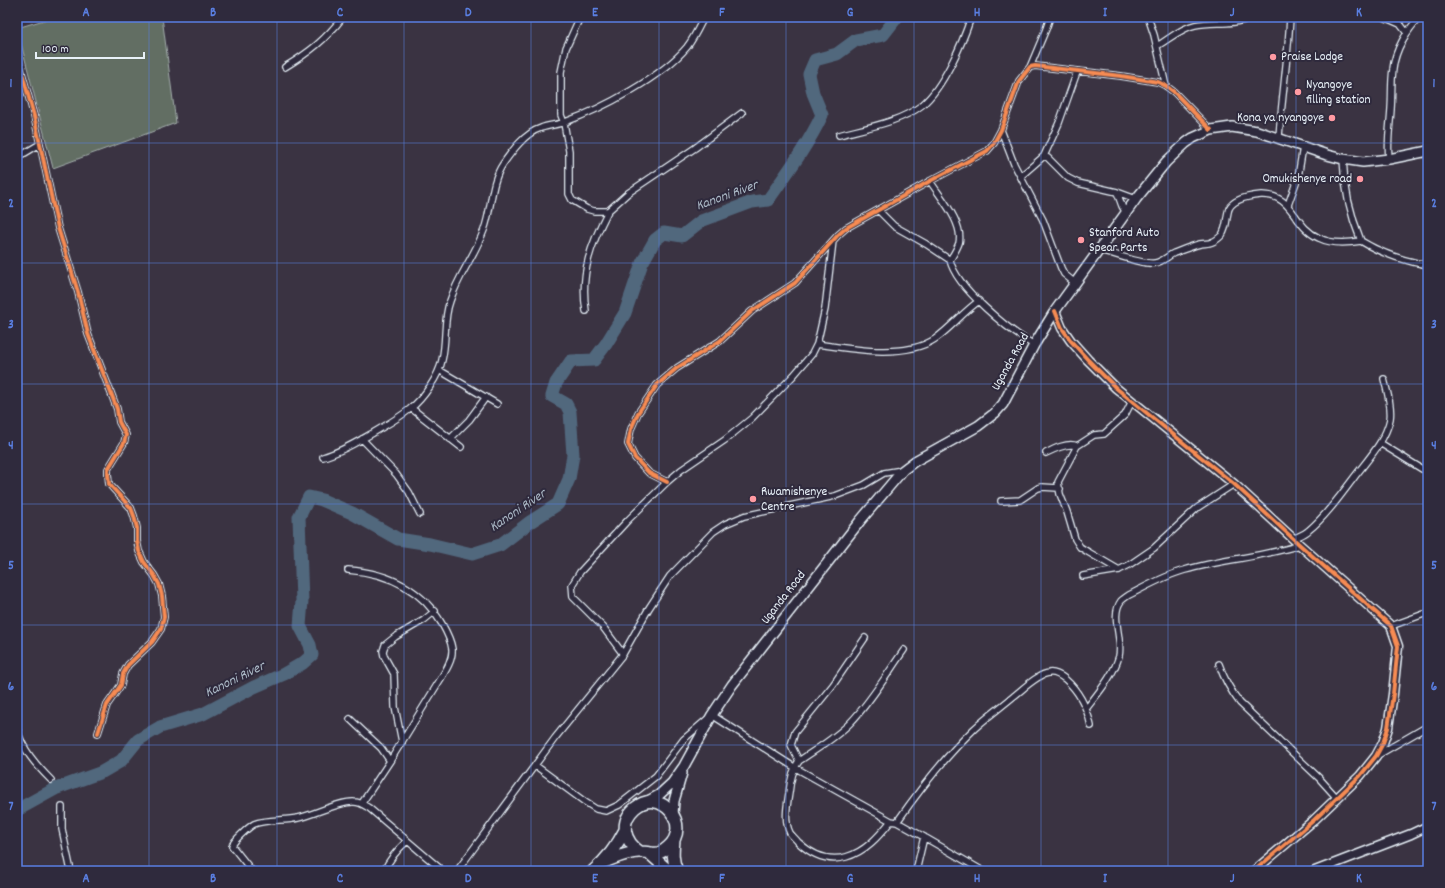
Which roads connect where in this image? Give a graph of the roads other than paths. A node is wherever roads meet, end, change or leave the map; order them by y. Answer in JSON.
{"nodes":[{"id":1,"x":343,"y":17,"type":"edge"},
{"id":2,"x":580,"y":17,"type":"edge"},
{"id":3,"x":704,"y":17,"type":"edge"},
{"id":4,"x":971,"y":17,"type":"edge"},
{"id":5,"x":1050,"y":17,"type":"edge"},
{"id":6,"x":1148,"y":17,"type":"edge"},
{"id":7,"x":1253,"y":17,"type":"edge"},
{"id":8,"x":1290,"y":17,"type":"edge"},
{"id":9,"x":1384,"y":17,"type":"edge"},
{"id":10,"x":1420,"y":17,"type":"edge"},
{"id":11,"x":1407,"y":33,"type":"junction"},
{"id":12,"x":1157,"y":46,"type":"junction"},
{"id":13,"x":17,"y":55,"type":"edge"},
{"id":14,"x":285,"y":67,"type":"dead end"},
{"id":15,"x":1030,"y":67,"type":"junction"},
{"id":16,"x":1077,"y":72,"type":"junction"},
{"id":17,"x":1166,"y":86,"type":"junction"},
{"id":18,"x":742,"y":113,"type":"dead end"},
{"id":19,"x":564,"y":123,"type":"junction"},
{"id":20,"x":1001,"y":130,"type":"junction"},
{"id":21,"x":1211,"y":130,"type":"junction"},
{"id":22,"x":839,"y":135,"type":"dead end"},
{"id":23,"x":1279,"y":137,"type":"junction"},
{"id":24,"x":40,"y":144,"type":"junction"},
{"id":25,"x":1303,"y":146,"type":"junction"},
{"id":26,"x":1428,"y":151,"type":"edge"},
{"id":27,"x":17,"y":156,"type":"edge"},
{"id":28,"x":1044,"y":156,"type":"junction"},
{"id":29,"x":1343,"y":159,"type":"junction"},
{"id":30,"x":1389,"y":159,"type":"junction"},
{"id":31,"x":1021,"y":176,"type":"junction"},
{"id":32,"x":930,"y":181,"type":"junction"},
{"id":33,"x":1117,"y":192,"type":"junction"},
{"id":34,"x":1136,"y":199,"type":"junction"},
{"id":35,"x":1288,"y":204,"type":"junction"},
{"id":36,"x":608,"y":211,"type":"junction"},
{"id":37,"x":879,"y":211,"type":"junction"},
{"id":38,"x":1126,"y":214,"type":"junction"},
{"id":39,"x":833,"y":240,"type":"junction"},
{"id":40,"x":1361,"y":241,"type":"junction"},
{"id":41,"x":1099,"y":250,"type":"junction"},
{"id":42,"x":950,"y":260,"type":"junction"},
{"id":43,"x":1428,"y":265,"type":"edge"},
{"id":44,"x":1075,"y":283,"type":"junction"},
{"id":45,"x":979,"y":301,"type":"junction"},
{"id":46,"x":586,"y":311,"type":"dead end"},
{"id":47,"x":1055,"y":312,"type":"junction"},
{"id":48,"x":817,"y":344,"type":"junction"},
{"id":49,"x":1034,"y":345,"type":"junction"},
{"id":50,"x":439,"y":370,"type":"junction"},
{"id":51,"x":1384,"y":379,"type":"dead end"},
{"id":52,"x":486,"y":397,"type":"junction"},
{"id":53,"x":1132,"y":401,"type":"junction"},
{"id":54,"x":497,"y":404,"type":"dead end"},
{"id":55,"x":411,"y":408,"type":"junction"},
{"id":56,"x":362,"y":439,"type":"junction"},
{"id":57,"x":450,"y":439,"type":"junction"},
{"id":58,"x":1380,"y":443,"type":"junction"},
{"id":59,"x":1077,"y":446,"type":"junction"},
{"id":60,"x":461,"y":447,"type":"dead end"},
{"id":61,"x":1046,"y":453,"type":"dead end"},
{"id":62,"x":323,"y":456,"type":"dead end"},
{"id":63,"x":903,"y":470,"type":"junction"},
{"id":64,"x":1422,"y":470,"type":"dead end"},
{"id":65,"x":667,"y":482,"type":"junction"},
{"id":66,"x":1234,"y":484,"type":"junction"},
{"id":67,"x":1060,"y":490,"type":"junction"},
{"id":68,"x":1001,"y":501,"type":"dead end"},
{"id":69,"x":420,"y":514,"type":"dead end"},
{"id":70,"x":1293,"y":538,"type":"junction"},
{"id":71,"x":1300,"y":545,"type":"junction"},
{"id":72,"x":348,"y":570,"type":"dead end"},
{"id":73,"x":1119,"y":570,"type":"junction"},
{"id":74,"x":1083,"y":576,"type":"dead end"},
{"id":75,"x":435,"y":611,"type":"junction"},
{"id":76,"x":1427,"y":614,"type":"edge"},
{"id":77,"x":1391,"y":626,"type":"junction"},
{"id":78,"x":865,"y":638,"type":"dead end"},
{"id":79,"x":904,"y":650,"type":"dead end"},
{"id":80,"x":623,"y":654,"type":"junction"},
{"id":81,"x":1219,"y":664,"type":"dead end"},
{"id":82,"x":1086,"y":709,"type":"junction"},
{"id":83,"x":712,"y":715,"type":"junction"},
{"id":84,"x":350,"y":719,"type":"dead end"},
{"id":85,"x":1091,"y":726,"type":"dead end"},
{"id":86,"x":1428,"y":726,"type":"edge"},
{"id":87,"x":17,"y":729,"type":"edge"},
{"id":88,"x":98,"y":732,"type":"dead end"},
{"id":89,"x":18,"y":736,"type":"edge"},
{"id":90,"x":402,"y":742,"type":"junction"},
{"id":91,"x":1376,"y":756,"type":"junction"},
{"id":92,"x":390,"y":761,"type":"junction"},
{"id":93,"x":799,"y":761,"type":"junction"},
{"id":94,"x":536,"y":766,"type":"junction"},
{"id":95,"x":684,"y":766,"type":"junction"},
{"id":96,"x":794,"y":767,"type":"junction"},
{"id":97,"x":51,"y":780,"type":"dead end"},
{"id":98,"x":1337,"y":798,"type":"junction"},
{"id":99,"x":362,"y":803,"type":"junction"},
{"id":100,"x":645,"y":803,"type":"junction"},
{"id":101,"x":62,"y":807,"type":"dead end"},
{"id":102,"x":673,"y":814,"type":"junction"},
{"id":103,"x":894,"y":822,"type":"junction"},
{"id":104,"x":1425,"y":829,"type":"edge"},
{"id":105,"x":625,"y":830,"type":"junction"},
{"id":106,"x":924,"y":837,"type":"junction"},
{"id":107,"x":674,"y":839,"type":"junction"},
{"id":108,"x":408,"y":841,"type":"junction"},
{"id":109,"x":645,"y":853,"type":"junction"},
{"id":110,"x":604,"y":862,"type":"junction"},
{"id":111,"x":71,"y":871,"type":"edge"},
{"id":112,"x":252,"y":871,"type":"edge"},
{"id":113,"x":384,"y":871,"type":"edge"},
{"id":114,"x":443,"y":871,"type":"edge"},
{"id":115,"x":457,"y":871,"type":"edge"},
{"id":116,"x":593,"y":871,"type":"edge"},
{"id":117,"x":669,"y":871,"type":"edge"},
{"id":118,"x":677,"y":871,"type":"edge"},
{"id":119,"x":916,"y":871,"type":"edge"},
{"id":120,"x":983,"y":871,"type":"edge"},
{"id":121,"x":1254,"y":871,"type":"edge"},
{"id":122,"x":1315,"y":871,"type":"edge"}],
"edges":[{"from":1,"to":14,"type":"street"},
{"from":2,"to":19,"type":"street"},
{"from":3,"to":19,"type":"street"},
{"from":4,"to":22,"type":"street"},
{"from":5,"to":15,"type":"street"},
{"from":6,"to":12,"type":"street"},
{"from":7,"to":12,"type":"street"},
{"from":8,"to":23,"type":"street"},
{"from":9,"to":11,"type":"street"},
{"from":10,"to":11,"type":"street"},
{"from":11,"to":30,"type":"street"},
{"from":12,"to":17,"type":"street"},
{"from":13,"to":24,"type":"street"},
{"from":15,"to":16,"type":"street"},
{"from":15,"to":20,"type":"street"},
{"from":16,"to":17,"type":"street"},
{"from":16,"to":28,"type":"street"},
{"from":17,"to":21,"type":"street"},
{"from":18,"to":36,"type":"street"},
{"from":19,"to":36,"type":"street"},
{"from":19,"to":50,"type":"street"},
{"from":20,"to":31,"type":"street"},
{"from":20,"to":32,"type":"street"},
{"from":21,"to":23,"type":"main road","name":"Uganda Road"},
{"from":21,"to":34,"type":"main road","name":"Uganda Road"},
{"from":23,"to":25,"type":"main road","name":"Uganda Road"},
{"from":24,"to":27,"type":"street"},
{"from":24,"to":88,"type":"street"},
{"from":25,"to":29,"type":"main road","name":"Uganda Road"},
{"from":25,"to":35,"type":"street"},
{"from":26,"to":30,"type":"main road","name":"Uganda Road"},
{"from":28,"to":31,"type":"street"},
{"from":28,"to":33,"type":"street"},
{"from":29,"to":30,"type":"main road","name":"Uganda Road"},
{"from":29,"to":40,"type":"street"},
{"from":31,"to":44,"type":"street"},
{"from":32,"to":37,"type":"street"},
{"from":32,"to":42,"type":"street"},
{"from":33,"to":34,"type":"street"},
{"from":33,"to":38,"type":"street"},
{"from":34,"to":38,"type":"main road","name":"Uganda Road"},
{"from":35,"to":40,"type":"street"},
{"from":35,"to":41,"type":"street"},
{"from":36,"to":46,"type":"street"},
{"from":37,"to":39,"type":"street"},
{"from":37,"to":42,"type":"street"},
{"from":38,"to":41,"type":"main road","name":"Uganda Road"},
{"from":39,"to":48,"type":"street"},
{"from":39,"to":65,"type":"street"},
{"from":40,"to":43,"type":"street"},
{"from":41,"to":44,"type":"main road","name":"Uganda Road"},
{"from":42,"to":45,"type":"street"},
{"from":44,"to":47,"type":"main road","name":"Uganda Road"},
{"from":45,"to":48,"type":"street"},
{"from":45,"to":49,"type":"street"},
{"from":47,"to":49,"type":"main road","name":"Uganda Road"},
{"from":47,"to":53,"type":"street"},
{"from":48,"to":65,"type":"street"},
{"from":49,"to":63,"type":"main road","name":"Uganda Road"},
{"from":50,"to":52,"type":"street"},
{"from":50,"to":55,"type":"street"},
{"from":51,"to":58,"type":"street"},
{"from":52,"to":54,"type":"street"},
{"from":52,"to":57,"type":"street"},
{"from":53,"to":59,"type":"street"},
{"from":53,"to":66,"type":"street"},
{"from":55,"to":56,"type":"street"},
{"from":55,"to":57,"type":"street"},
{"from":56,"to":62,"type":"street"},
{"from":56,"to":69,"type":"street"},
{"from":57,"to":60,"type":"street"},
{"from":58,"to":64,"type":"street"},
{"from":58,"to":70,"type":"street"},
{"from":59,"to":61,"type":"street"},
{"from":59,"to":67,"type":"street"},
{"from":63,"to":80,"type":"street"},
{"from":63,"to":83,"type":"main road","name":"Uganda Road"},
{"from":65,"to":80,"type":"street"},
{"from":66,"to":70,"type":"street"},
{"from":66,"to":73,"type":"street"},
{"from":67,"to":68,"type":"street"},
{"from":67,"to":73,"type":"street"},
{"from":70,"to":71,"type":"street"},
{"from":71,"to":77,"type":"street"},
{"from":71,"to":82,"type":"street"},
{"from":72,"to":75,"type":"street"},
{"from":73,"to":74,"type":"street"},
{"from":75,"to":90,"type":"street"},
{"from":75,"to":90,"type":"street"},
{"from":76,"to":77,"type":"street"},
{"from":77,"to":91,"type":"street"},
{"from":78,"to":93,"type":"street"},
{"from":79,"to":93,"type":"street"},
{"from":80,"to":94,"type":"street"},
{"from":81,"to":98,"type":"street"},
{"from":82,"to":85,"type":"street"},
{"from":82,"to":103,"type":"street"},
{"from":83,"to":94,"type":"street"},
{"from":83,"to":95,"type":"main road","name":"Uganda Road"},
{"from":83,"to":96,"type":"street"},
{"from":84,"to":92,"type":"street"},
{"from":86,"to":91,"type":"street"},
{"from":87,"to":89,"type":"street"},
{"from":89,"to":97,"type":"street"},
{"from":90,"to":92,"type":"street"},
{"from":91,"to":98,"type":"street"},
{"from":92,"to":99,"type":"street"},
{"from":93,"to":96,"type":"street"},
{"from":94,"to":115,"type":"street"},
{"from":95,"to":100,"type":"main road","name":"Uganda Road"},
{"from":95,"to":102,"type":"main road","name":"Uganda Road"},
{"from":96,"to":103,"type":"street"},
{"from":96,"to":103,"type":"street"},
{"from":98,"to":121,"type":"street"},
{"from":99,"to":108,"type":"street"},
{"from":99,"to":112,"type":"street"},
{"from":100,"to":102,"type":"highway"},
{"from":100,"to":105,"type":"highway"},
{"from":101,"to":111,"type":"street"},
{"from":102,"to":107,"type":"highway"},
{"from":103,"to":106,"type":"street"},
{"from":104,"to":122,"type":"street"},
{"from":105,"to":109,"type":"highway"},
{"from":105,"to":110,"type":"highway"},
{"from":106,"to":119,"type":"street"},
{"from":106,"to":120,"type":"street"},
{"from":107,"to":109,"type":"highway"},
{"from":107,"to":118,"type":"highway"},
{"from":108,"to":113,"type":"street"},
{"from":108,"to":114,"type":"street"},
{"from":109,"to":110,"type":"highway"},
{"from":109,"to":117,"type":"highway"},
{"from":110,"to":116,"type":"highway"}]}
